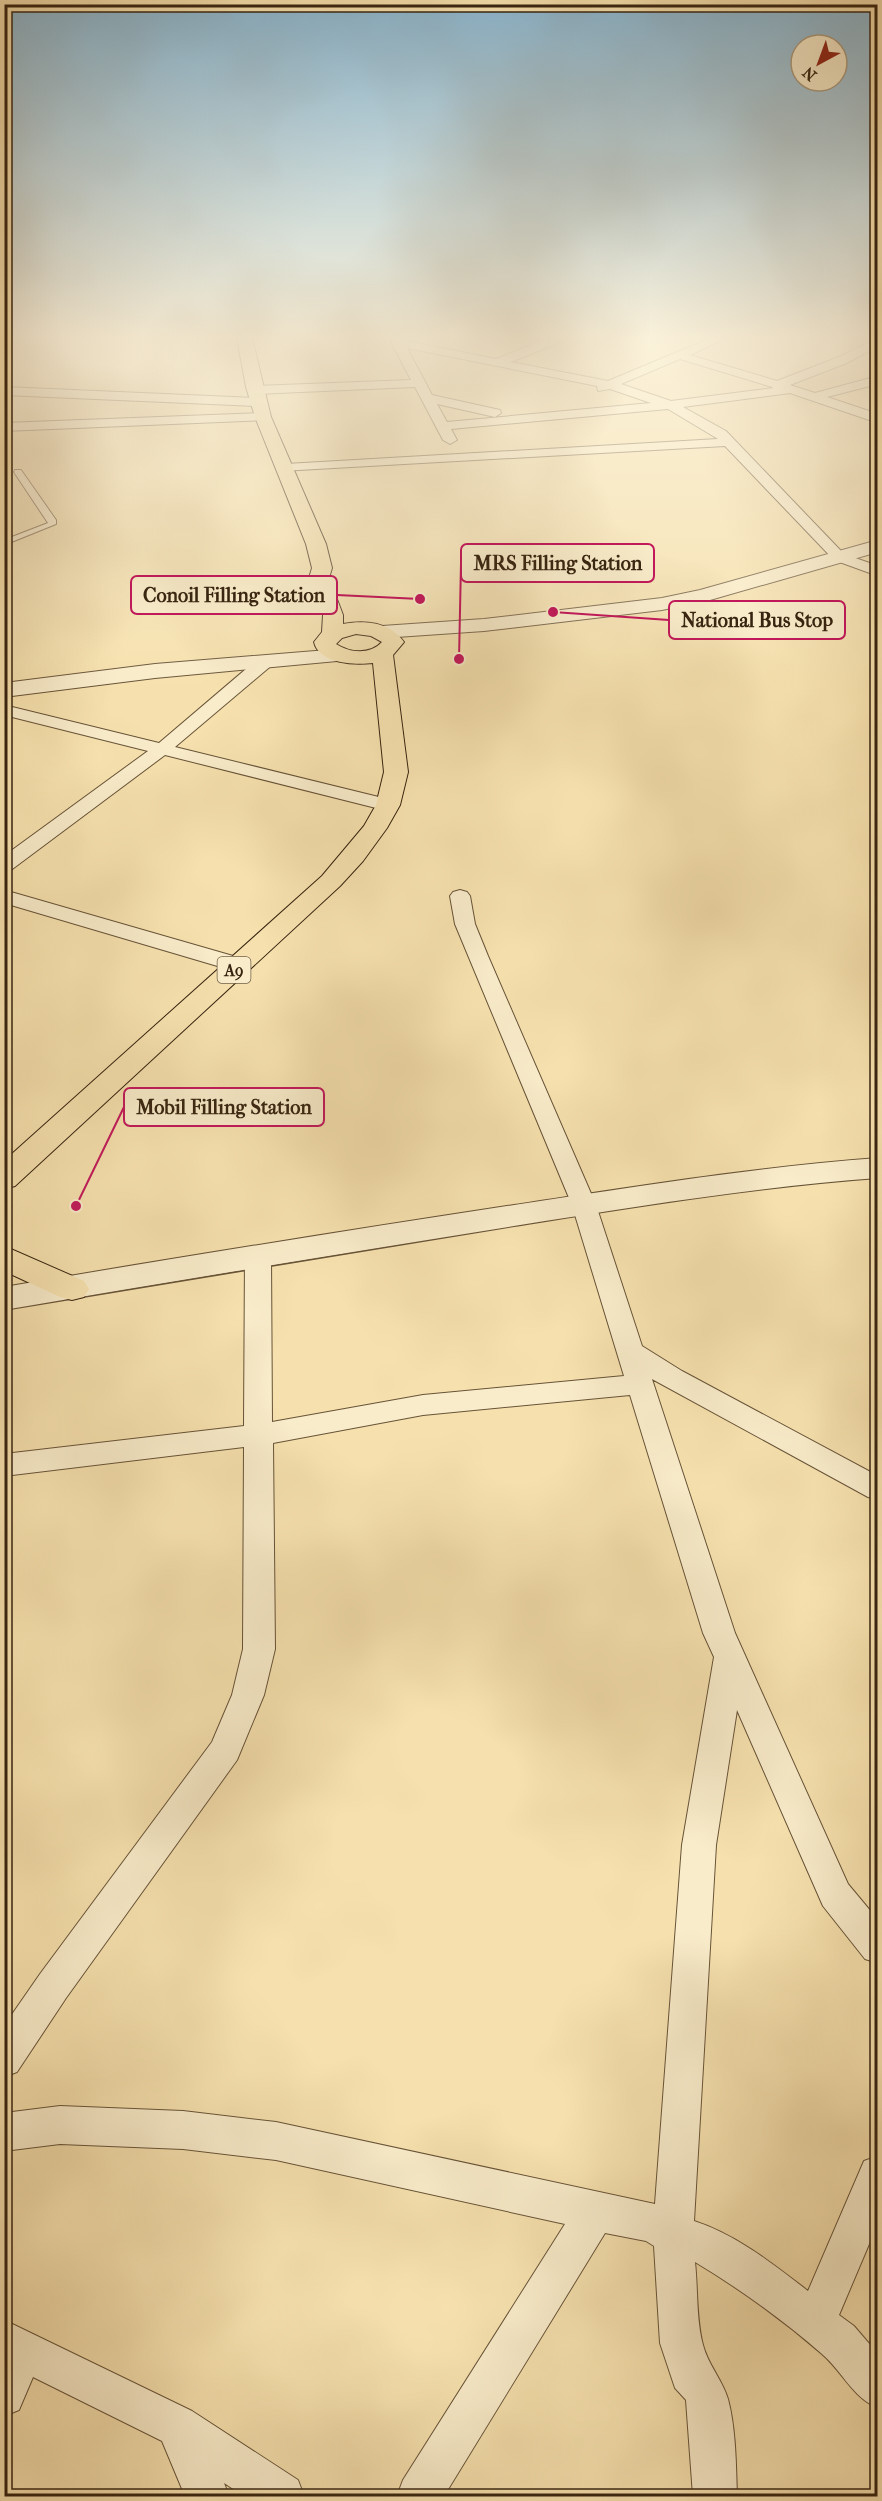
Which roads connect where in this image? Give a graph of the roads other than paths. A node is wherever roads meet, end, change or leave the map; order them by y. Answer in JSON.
{"nodes":[{"id":1,"x":280,"y":455,"type":"edge"},
{"id":2,"x":483,"y":455,"type":"edge"},
{"id":3,"x":741,"y":455,"type":"edge"},
{"id":4,"x":458,"y":456,"type":"joint"},
{"id":5,"x":286,"y":468,"type":"junction"},
{"id":6,"x":18,"y":472,"type":"dead end"},
{"id":7,"x":4,"y":543,"type":"edge"},
{"id":8,"x":878,"y":546,"type":"edge"},
{"id":9,"x":839,"y":557,"type":"junction"},
{"id":10,"x":322,"y":568,"type":"junction"},
{"id":11,"x":878,"y":572,"type":"edge"},
{"id":12,"x":381,"y":640,"type":"junction"},
{"id":13,"x":346,"y":660,"type":"junction"},
{"id":14,"x":266,"y":661,"type":"junction"},
{"id":15,"x":155,"y":671,"type":"junction"},
{"id":16,"x":4,"y":690,"type":"edge"},
{"id":17,"x":4,"y":710,"type":"edge"},
{"id":18,"x":388,"y":724,"type":"junction"},
{"id":19,"x":161,"y":750,"type":"junction"},
{"id":20,"x":388,"y":806,"type":"junction"},
{"id":21,"x":4,"y":866,"type":"edge"},
{"id":22,"x":4,"y":896,"type":"edge"},
{"id":23,"x":460,"y":896,"type":"dead end"},
{"id":24,"x":239,"y":965,"type":"junction"},
{"id":25,"x":878,"y":1168,"type":"edge"},
{"id":26,"x":4,"y":1179,"type":"edge"},
{"id":27,"x":584,"y":1205,"type":"junction"},
{"id":28,"x":258,"y":1255,"type":"junction"},
{"id":29,"x":4,"y":1257,"type":"edge"},
{"id":30,"x":72,"y":1289,"type":"junction"},
{"id":31,"x":4,"y":1299,"type":"edge"},
{"id":32,"x":631,"y":1352,"type":"junction"},
{"id":33,"x":640,"y":1384,"type":"junction"},
{"id":34,"x":258,"y":1435,"type":"junction"},
{"id":35,"x":4,"y":1466,"type":"edge"},
{"id":36,"x":878,"y":1489,"type":"edge"},
{"id":37,"x":729,"y":1658,"type":"junction"},
{"id":38,"x":878,"y":1947,"type":"edge"},
{"id":39,"x":4,"y":2059,"type":"edge"},
{"id":40,"x":4,"y":2132,"type":"edge"},
{"id":41,"x":878,"y":2175,"type":"edge"},
{"id":42,"x":596,"y":2211,"type":"junction"},
{"id":43,"x":673,"y":2235,"type":"junction"},
{"id":44,"x":816,"y":2321,"type":"junction"},
{"id":45,"x":14,"y":2345,"type":"edge"},
{"id":46,"x":878,"y":2387,"type":"edge"},
{"id":47,"x":4,"y":2395,"type":"edge"},
{"id":48,"x":177,"y":2426,"type":"junction"},
{"id":49,"x":198,"y":2491,"type":"edge"},
{"id":50,"x":282,"y":2496,"type":"edge"},
{"id":51,"x":419,"y":2496,"type":"edge"},
{"id":52,"x":715,"y":2496,"type":"edge"}],
"edges":[{"from":1,"to":5,"type":"highway","number":"A9"},
{"from":2,"to":4,"type":"street"},
{"from":3,"to":9,"type":"street"},
{"from":4,"to":5,"type":"street"},
{"from":5,"to":10,"type":"highway","number":"A9"},
{"from":6,"to":7,"type":"lane"},
{"from":8,"to":9,"type":"street"},
{"from":9,"to":11,"type":"street"},
{"from":9,"to":12,"type":"street"},
{"from":10,"to":12,"type":"highway","number":"A9"},
{"from":10,"to":13,"type":"highway","number":"A9"},
{"from":12,"to":13,"type":"highway"},
{"from":12,"to":13,"type":"highway"},
{"from":12,"to":18,"type":"highway","number":"A9"},
{"from":13,"to":14,"type":"street"},
{"from":13,"to":15,"type":"street"},
{"from":13,"to":18,"type":"highway","number":"A9"},
{"from":14,"to":15,"type":"street"},
{"from":14,"to":19,"type":"street"},
{"from":15,"to":16,"type":"street"},
{"from":17,"to":19,"type":"street"},
{"from":18,"to":20,"type":"highway","number":"A9"},
{"from":19,"to":20,"type":"street"},
{"from":19,"to":21,"type":"street"},
{"from":20,"to":24,"type":"highway","number":"A9"},
{"from":22,"to":24,"type":"street"},
{"from":23,"to":27,"type":"street"},
{"from":24,"to":26,"type":"highway","number":"A9"},
{"from":25,"to":27,"type":"street"},
{"from":27,"to":28,"type":"street"},
{"from":27,"to":32,"type":"street"},
{"from":28,"to":30,"type":"street"},
{"from":28,"to":34,"type":"street"},
{"from":29,"to":30,"type":"highway"},
{"from":30,"to":31,"type":"street"},
{"from":32,"to":33,"type":"street"},
{"from":32,"to":36,"type":"street"},
{"from":33,"to":34,"type":"street"},
{"from":33,"to":37,"type":"street"},
{"from":34,"to":35,"type":"street"},
{"from":34,"to":39,"type":"street"},
{"from":37,"to":38,"type":"street"},
{"from":37,"to":43,"type":"street"},
{"from":40,"to":42,"type":"street"},
{"from":41,"to":44,"type":"street"},
{"from":42,"to":43,"type":"street"},
{"from":42,"to":51,"type":"street"},
{"from":43,"to":44,"type":"street"},
{"from":43,"to":52,"type":"street"},
{"from":44,"to":46,"type":"street"},
{"from":45,"to":47,"type":"street"},
{"from":45,"to":48,"type":"street"},
{"from":48,"to":49,"type":"street"},
{"from":48,"to":50,"type":"street"}]}
